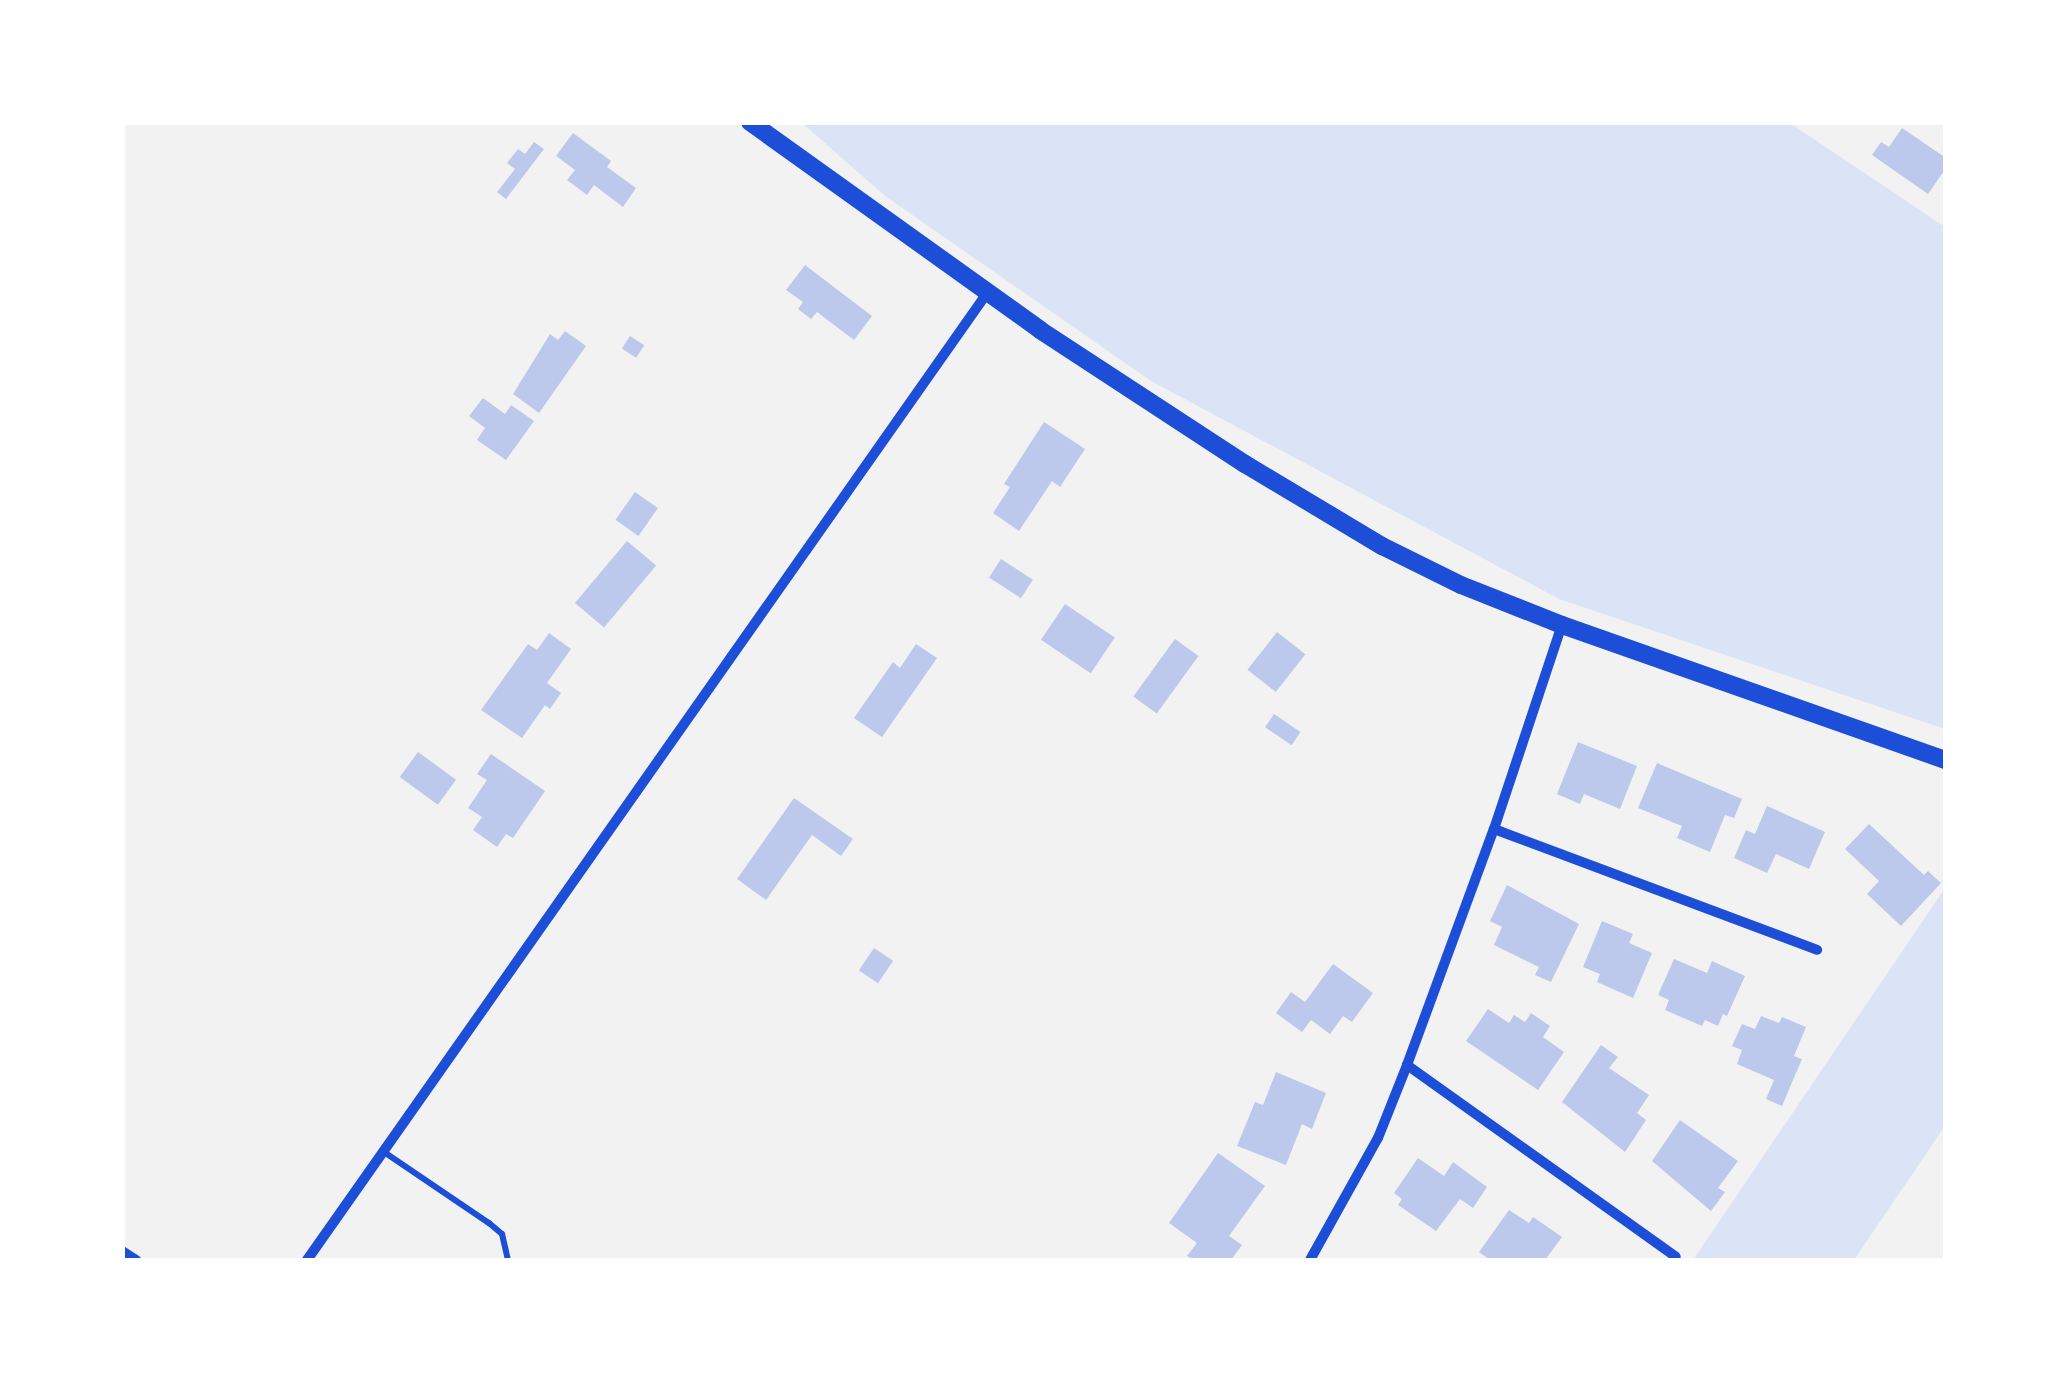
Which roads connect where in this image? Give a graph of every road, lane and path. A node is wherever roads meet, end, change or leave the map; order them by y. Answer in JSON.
{"nodes":[{"id":1,"x":750,"y":122,"type":"edge"},
{"id":2,"x":986,"y":293,"type":"junction"},
{"id":3,"x":1562,"y":625,"type":"junction"},
{"id":4,"x":1946,"y":760,"type":"edge"},
{"id":5,"x":1494,"y":829,"type":"junction"},
{"id":6,"x":1817,"y":950,"type":"dead end"},
{"id":7,"x":1407,"y":1066,"type":"junction"},
{"id":8,"x":384,"y":1152,"type":"junction"},
{"id":9,"x":122,"y":1251,"type":"edge"},
{"id":10,"x":1676,"y":1257,"type":"dead end"},
{"id":11,"x":136,"y":1260,"type":"edge"},
{"id":12,"x":307,"y":1260,"type":"edge"},
{"id":13,"x":508,"y":1260,"type":"edge"},
{"id":14,"x":1310,"y":1260,"type":"edge"}],
"edges":[{"from":1,"to":2,"type":"main road"},
{"from":2,"to":3,"type":"main road"},
{"from":2,"to":8,"type":"street"},
{"from":3,"to":4,"type":"main road"},
{"from":3,"to":5,"type":"street"},
{"from":5,"to":6,"type":"street"},
{"from":5,"to":7,"type":"street"},
{"from":7,"to":10,"type":"street"},
{"from":7,"to":14,"type":"street"},
{"from":8,"to":12,"type":"street"},
{"from":8,"to":13,"type":"lane"},
{"from":9,"to":11,"type":"street"}]}
